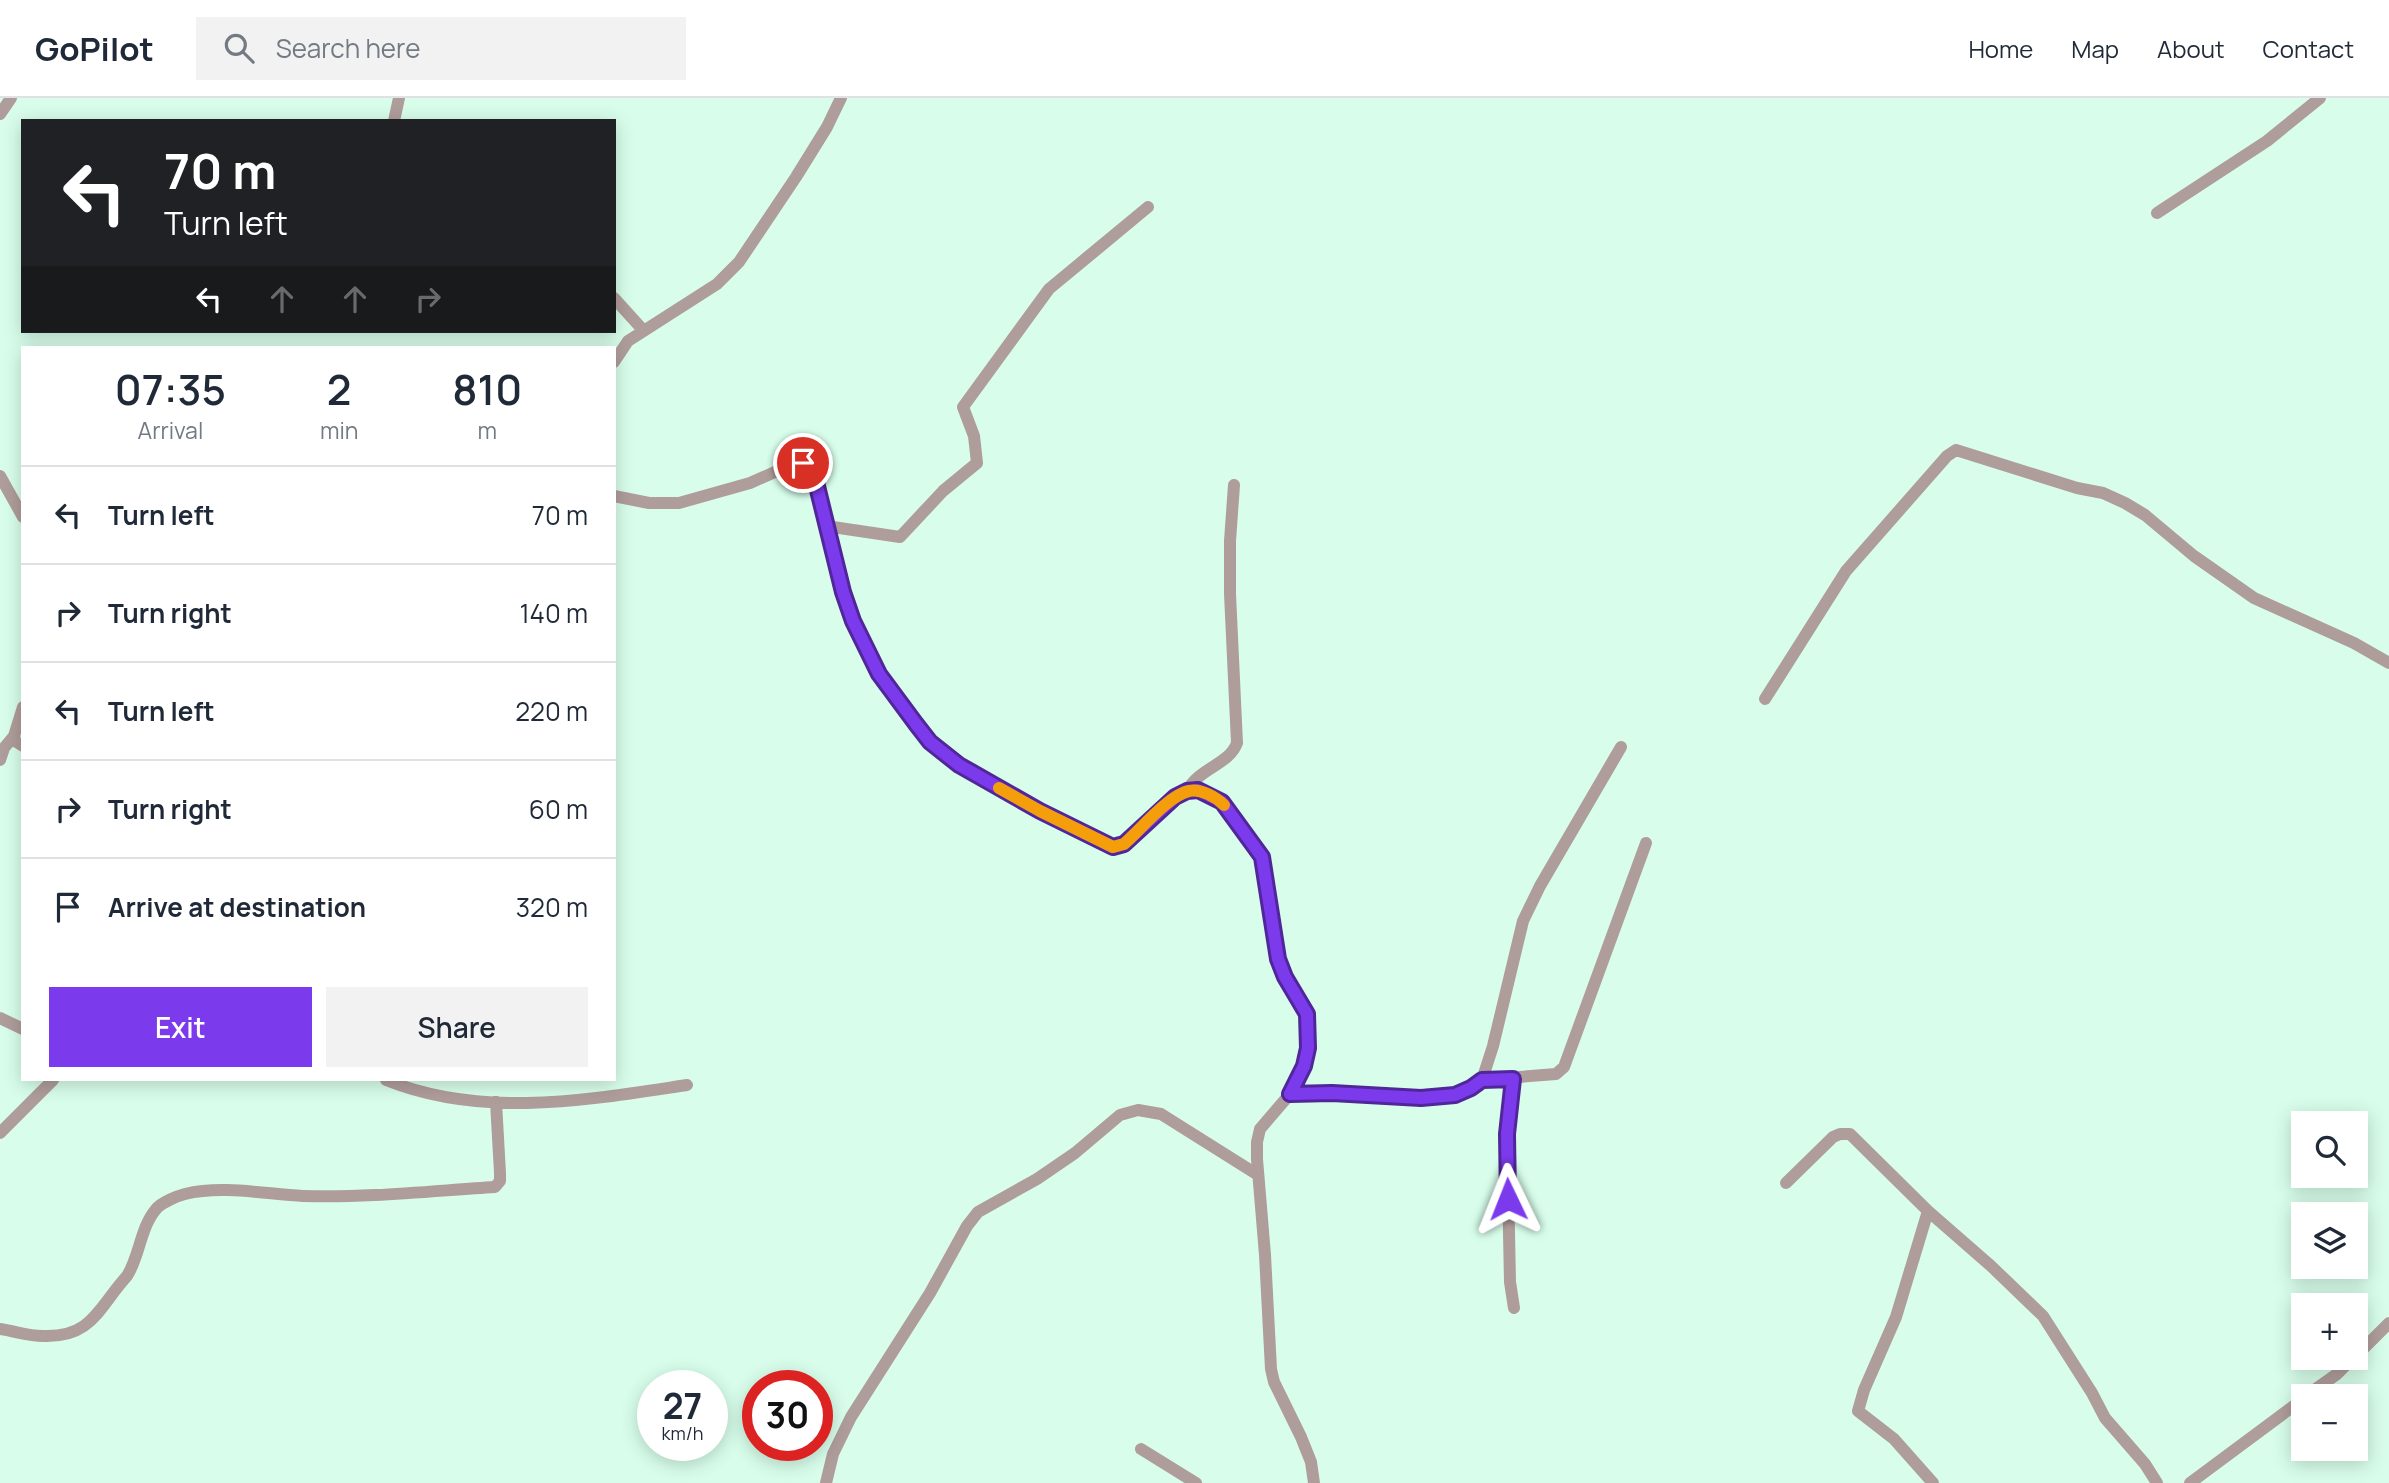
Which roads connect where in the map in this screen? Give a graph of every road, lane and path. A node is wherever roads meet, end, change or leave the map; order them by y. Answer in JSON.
{"nodes":[{"id":1,"x":11,"y":98,"type":"edge"},
{"id":2,"x":399,"y":98,"type":"edge"},
{"id":3,"x":841,"y":98,"type":"edge"},
{"id":4,"x":2320,"y":98,"type":"edge"},
{"id":5,"x":0,"y":114,"type":"edge"},
{"id":6,"x":394,"y":119,"type":"edge"},
{"id":7,"x":1148,"y":207,"type":"dead end"},
{"id":8,"x":2157,"y":214,"type":"dead end"},
{"id":9,"x":616,"y":300,"type":"edge"},
{"id":10,"x":643,"y":330,"type":"junction"},
{"id":11,"x":616,"y":359,"type":"edge"},
{"id":12,"x":0,"y":476,"type":"edge"},
{"id":13,"x":1234,"y":485,"type":"dead end"},
{"id":14,"x":616,"y":496,"type":"edge"},
{"id":15,"x":21,"y":513,"type":"edge"},
{"id":16,"x":826,"y":526,"type":"junction"},
{"id":17,"x":2389,"y":663,"type":"edge"},
{"id":18,"x":1765,"y":699,"type":"dead end"},
{"id":19,"x":21,"y":721,"type":"edge"},
{"id":20,"x":18,"y":741,"type":"edge"},
{"id":21,"x":1622,"y":747,"type":"dead end"},
{"id":22,"x":0,"y":760,"type":"edge"},
{"id":23,"x":1187,"y":791,"type":"junction"},
{"id":24,"x":1646,"y":843,"type":"dead end"},
{"id":25,"x":0,"y":1018,"type":"edge"},
{"id":26,"x":21,"y":1028,"type":"edge"},
{"id":27,"x":1513,"y":1079,"type":"junction"},
{"id":28,"x":1482,"y":1080,"type":"junction"},
{"id":29,"x":52,"y":1081,"type":"edge"},
{"id":30,"x":389,"y":1081,"type":"edge"},
{"id":31,"x":687,"y":1085,"type":"dead end"},
{"id":32,"x":1290,"y":1094,"type":"junction"},
{"id":33,"x":496,"y":1102,"type":"junction"},
{"id":34,"x":0,"y":1133,"type":"edge"},
{"id":35,"x":1258,"y":1175,"type":"junction"},
{"id":36,"x":1786,"y":1183,"type":"dead end"},
{"id":37,"x":1927,"y":1212,"type":"junction"},
{"id":38,"x":1514,"y":1308,"type":"dead end"},
{"id":39,"x":2389,"y":1323,"type":"edge"},
{"id":40,"x":0,"y":1329,"type":"edge"},
{"id":41,"x":2368,"y":1343,"type":"edge"},
{"id":42,"x":2341,"y":1370,"type":"edge"},
{"id":43,"x":2324,"y":1384,"type":"edge"},
{"id":44,"x":2291,"y":1408,"type":"edge"},
{"id":45,"x":1142,"y":1449,"type":"dead end"},
{"id":46,"x":825,"y":1483,"type":"edge"},
{"id":47,"x":1196,"y":1483,"type":"edge"},
{"id":48,"x":1314,"y":1483,"type":"edge"},
{"id":49,"x":1933,"y":1483,"type":"edge"},
{"id":50,"x":2157,"y":1483,"type":"edge"},
{"id":51,"x":2190,"y":1483,"type":"edge"}],
"edges":[{"from":1,"to":5,"type":"street"},
{"from":2,"to":6,"type":"street"},
{"from":3,"to":10,"type":"street"},
{"from":4,"to":8,"type":"street"},
{"from":7,"to":16,"type":"street"},
{"from":9,"to":10,"type":"street"},
{"from":10,"to":11,"type":"street"},
{"from":12,"to":15,"type":"street"},
{"from":13,"to":23,"type":"street"},
{"from":14,"to":16,"type":"street"},
{"from":16,"to":23,"type":"street"},
{"from":17,"to":18,"type":"street"},
{"from":19,"to":20,"type":"street"},
{"from":20,"to":22,"type":"street"},
{"from":21,"to":28,"type":"street"},
{"from":23,"to":32,"type":"street"},
{"from":24,"to":27,"type":"street"},
{"from":25,"to":26,"type":"street"},
{"from":27,"to":28,"type":"street"},
{"from":27,"to":38,"type":"street"},
{"from":28,"to":32,"type":"street"},
{"from":29,"to":34,"type":"street"},
{"from":30,"to":33,"type":"street"},
{"from":31,"to":33,"type":"street"},
{"from":32,"to":35,"type":"street"},
{"from":33,"to":40,"type":"street"},
{"from":35,"to":46,"type":"street"},
{"from":35,"to":48,"type":"street"},
{"from":36,"to":37,"type":"street"},
{"from":37,"to":49,"type":"street"},
{"from":37,"to":50,"type":"street"},
{"from":39,"to":41,"type":"street"},
{"from":42,"to":43,"type":"street"},
{"from":44,"to":51,"type":"street"},
{"from":45,"to":47,"type":"street"}]}
